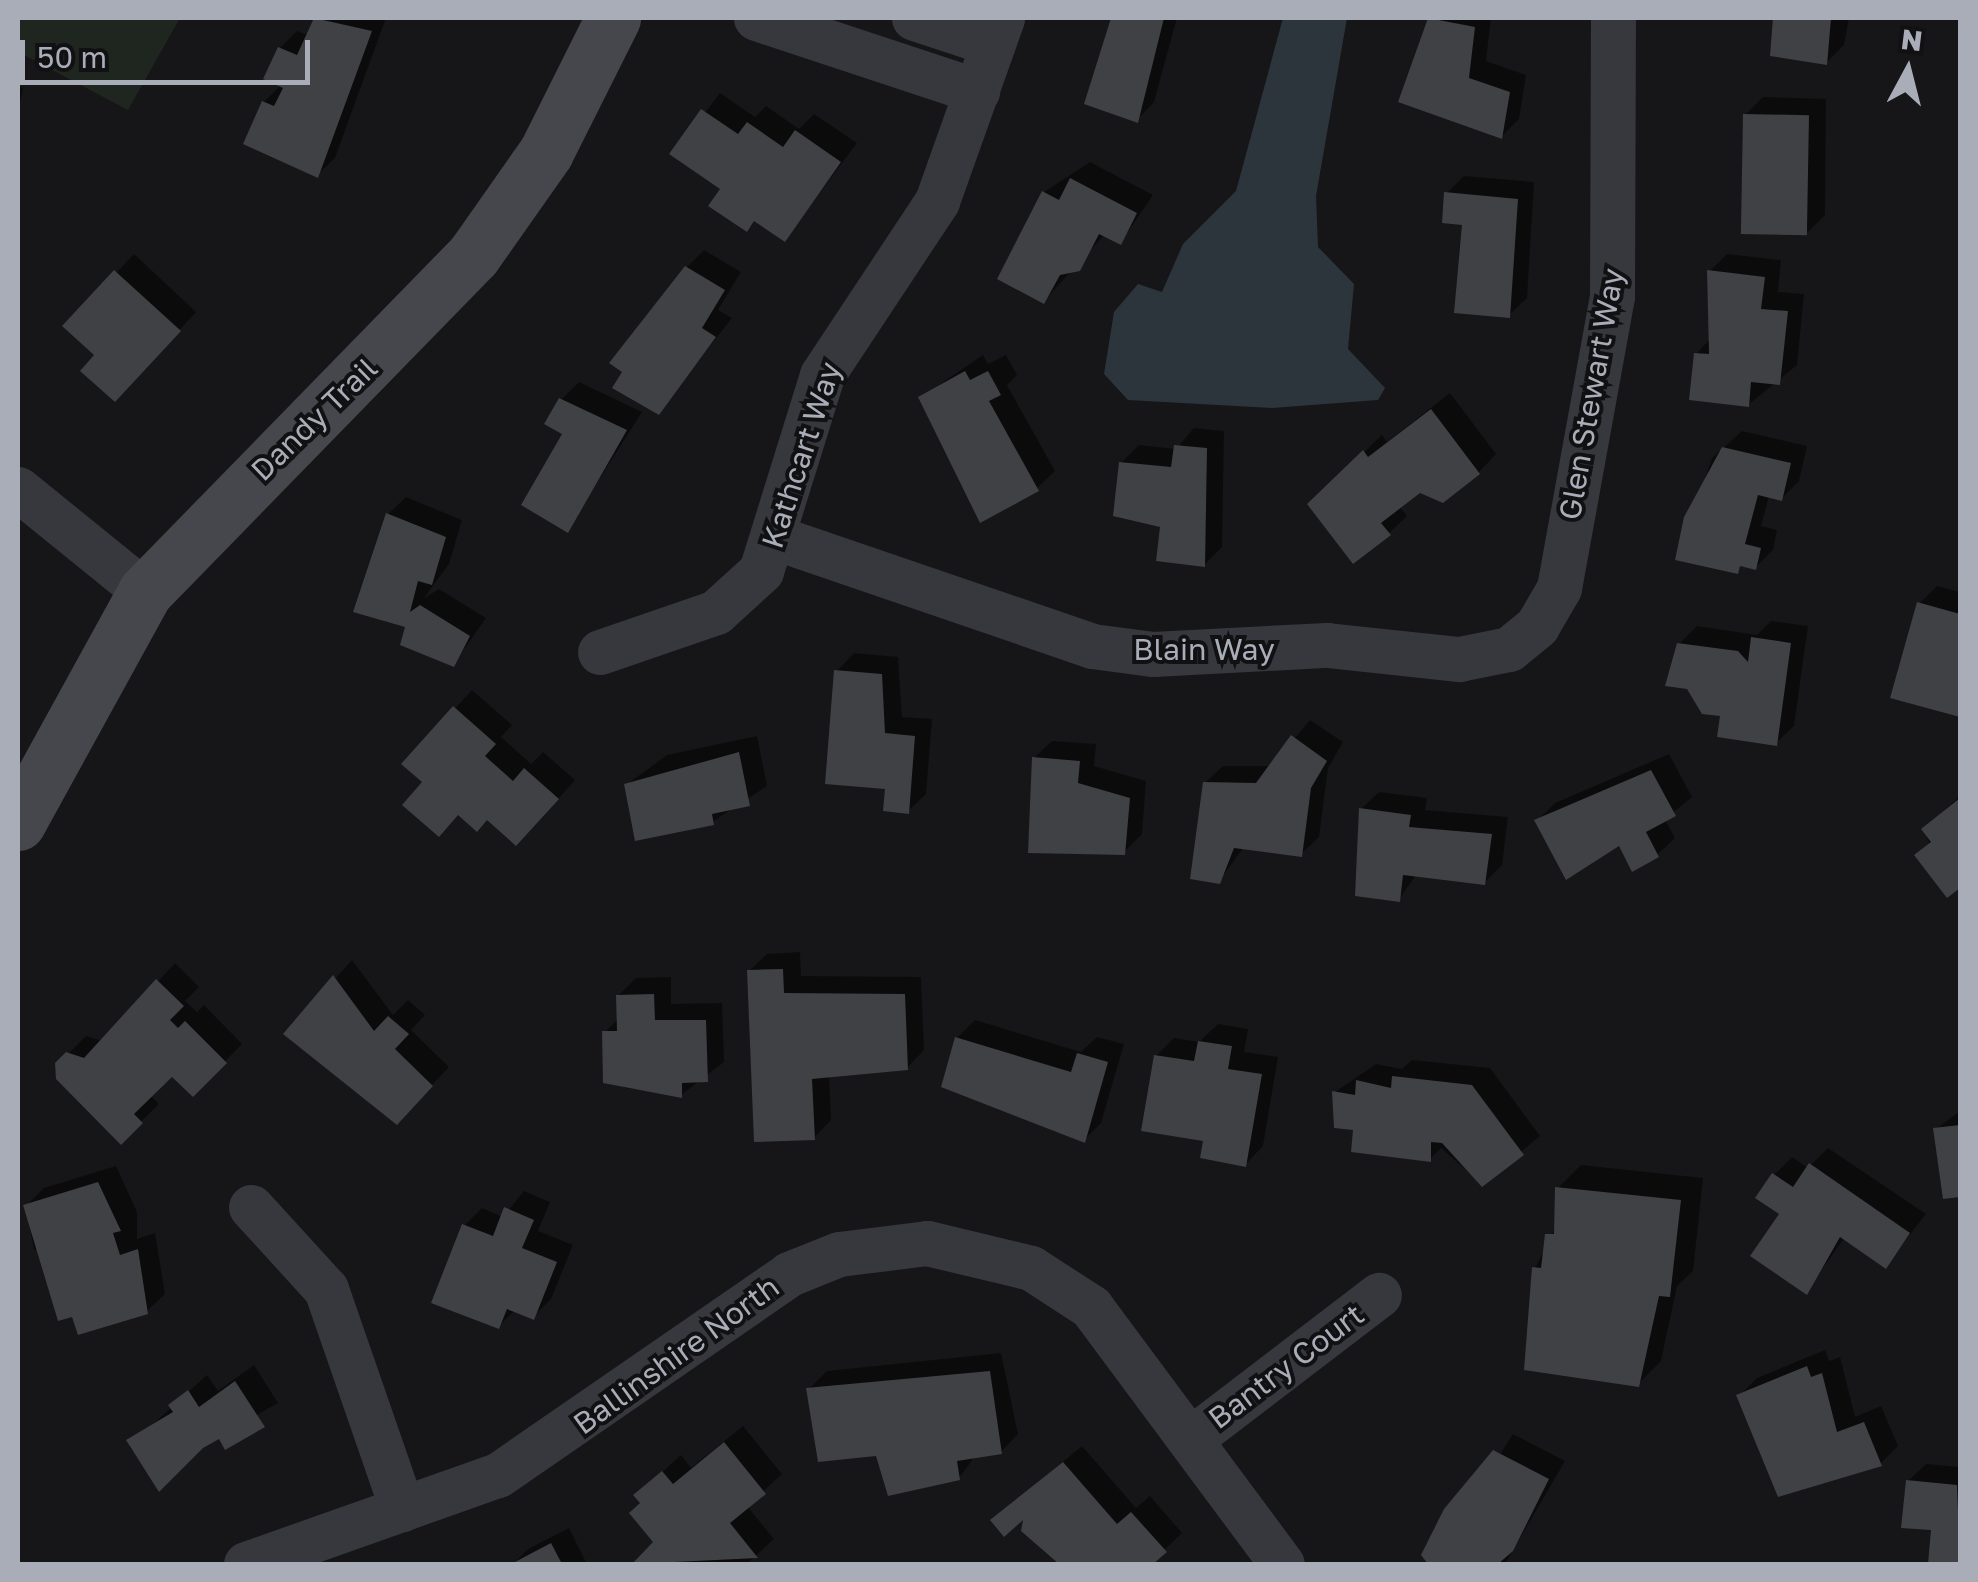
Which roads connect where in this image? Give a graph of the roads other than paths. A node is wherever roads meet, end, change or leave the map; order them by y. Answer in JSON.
{"nodes":[{"id":1,"x":612,"y":18,"type":"edge"},
{"id":2,"x":756,"y":18,"type":"edge"},
{"id":3,"x":914,"y":18,"type":"edge"},
{"id":4,"x":1613,"y":18,"type":"edge"},
{"id":5,"x":998,"y":31,"type":"edge"},
{"id":6,"x":977,"y":91,"type":"junction"},
{"id":7,"x":18,"y":489,"type":"edge"},
{"id":8,"x":777,"y":538,"type":"junction"},
{"id":9,"x":145,"y":592,"type":"junction"},
{"id":10,"x":1524,"y":639,"type":"joint"},
{"id":11,"x":600,"y":652,"type":"dead end"},
{"id":12,"x":18,"y":823,"type":"edge"},
{"id":13,"x":251,"y":1207,"type":"dead end"},
{"id":14,"x":1379,"y":1296,"type":"dead end"},
{"id":15,"x":1193,"y":1438,"type":"junction"},
{"id":16,"x":402,"y":1509,"type":"junction"},
{"id":17,"x":246,"y":1564,"type":"edge"},
{"id":18,"x":1282,"y":1564,"type":"edge"}],
"edges":[{"from":1,"to":9,"type":"street","name":"Dandy Trail"},
{"from":2,"to":6,"type":"street"},
{"from":3,"to":5,"type":"street"},
{"from":4,"to":10,"type":"street","name":"Glen Stewart Way"},
{"from":5,"to":6,"type":"street","name":"Kathcart Way"},
{"from":6,"to":8,"type":"street","name":"Kathcart Way"},
{"from":7,"to":9,"type":"street"},
{"from":8,"to":10,"type":"street","name":"Blain Way"},
{"from":8,"to":11,"type":"street","name":"Kathcart Way"},
{"from":9,"to":12,"type":"street","name":"Dandy Trail"},
{"from":13,"to":16,"type":"street"},
{"from":14,"to":15,"type":"street","name":"Bantry Court"},
{"from":15,"to":16,"type":"street","name":"Ballinshire North"},
{"from":15,"to":18,"type":"street","name":"Ballinshire North"},
{"from":16,"to":17,"type":"street","name":"Ballinshire North"}]}
